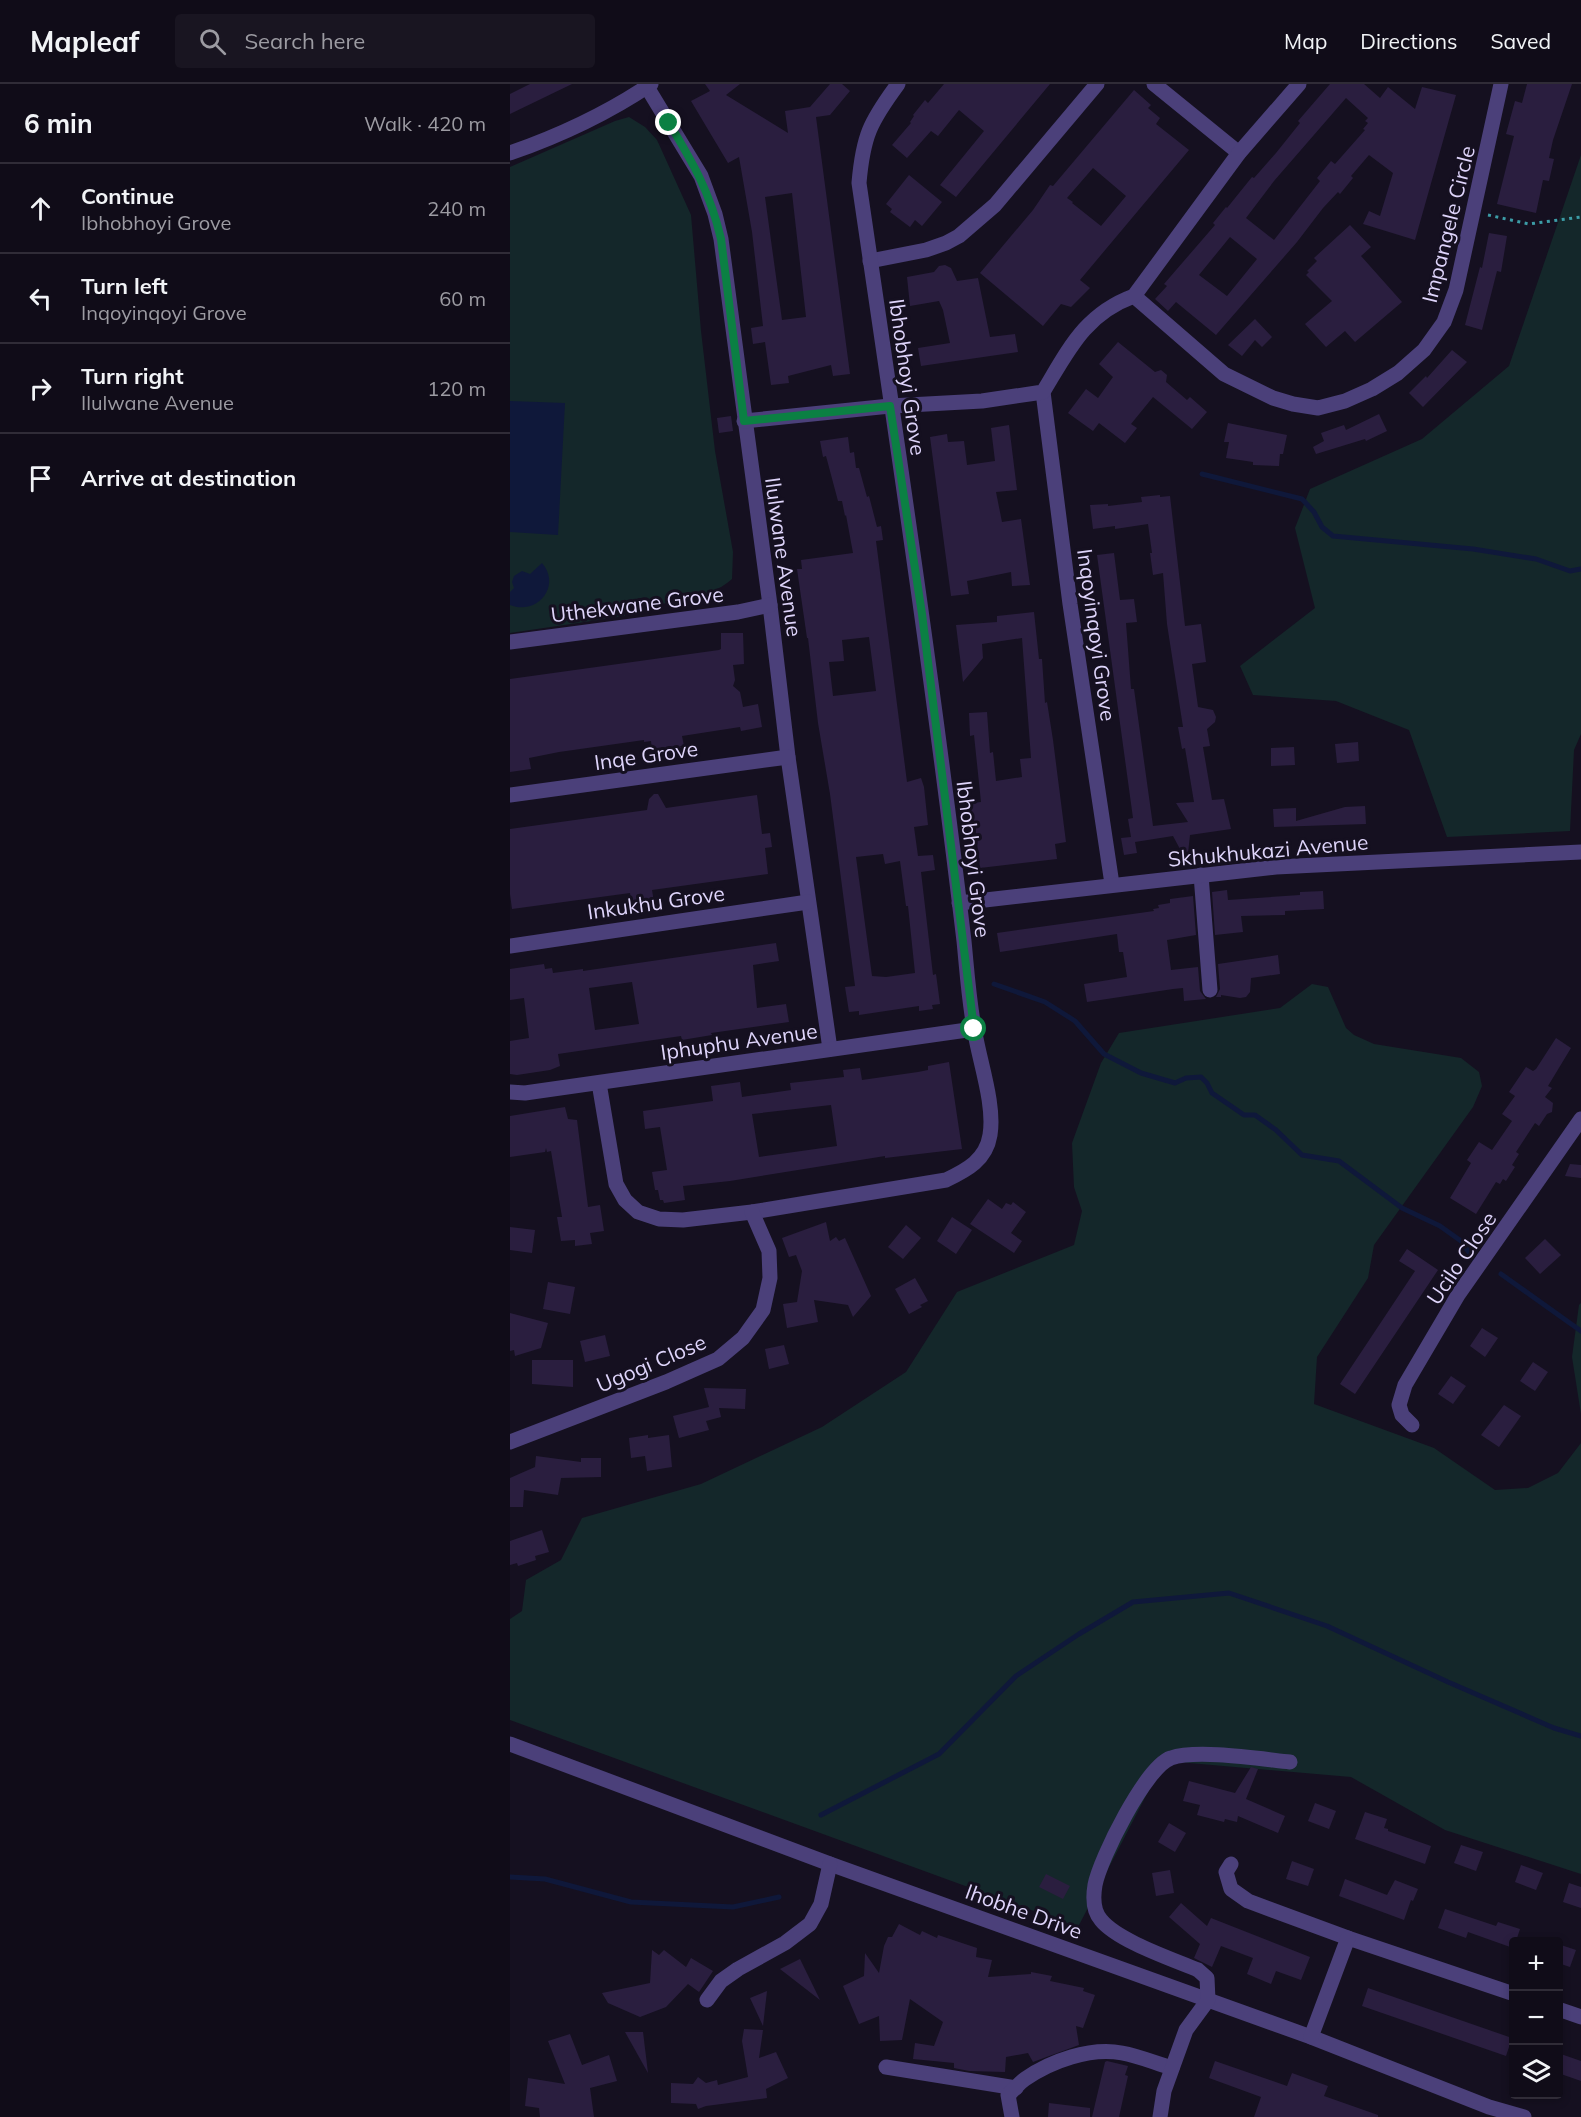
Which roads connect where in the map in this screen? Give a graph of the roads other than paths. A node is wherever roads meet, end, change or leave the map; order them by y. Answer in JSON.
{"nodes":[{"id":1,"x":898,"y":84,"type":"edge"},
{"id":2,"x":1097,"y":84,"type":"edge"},
{"id":3,"x":1154,"y":84,"type":"edge"},
{"id":4,"x":1299,"y":84,"type":"edge"},
{"id":5,"x":1501,"y":84,"type":"edge"},
{"id":6,"x":649,"y":85,"type":"edge"},
{"id":7,"x":510,"y":153,"type":"edge"},
{"id":8,"x":1239,"y":153,"type":"junction"},
{"id":9,"x":870,"y":261,"type":"junction"},
{"id":10,"x":1134,"y":296,"type":"junction"},
{"id":11,"x":1043,"y":392,"type":"junction"},
{"id":12,"x":890,"y":406,"type":"junction"},
{"id":13,"x":744,"y":421,"type":"junction"},
{"id":14,"x":770,"y":606,"type":"junction"},
{"id":15,"x":510,"y":642,"type":"edge"},
{"id":16,"x":788,"y":757,"type":"junction"},
{"id":17,"x":510,"y":795,"type":"edge"},
{"id":18,"x":1581,"y":852,"type":"edge"},
{"id":19,"x":1201,"y":875,"type":"junction"},
{"id":20,"x":1112,"y":885,"type":"junction"},
{"id":21,"x":808,"y":902,"type":"junction"},
{"id":22,"x":959,"y":903,"type":"junction"},
{"id":23,"x":510,"y":946,"type":"edge"},
{"id":24,"x":1210,"y":990,"type":"dead end"},
{"id":25,"x":974,"y":1029,"type":"junction"},
{"id":26,"x":830,"y":1049,"type":"junction"},
{"id":27,"x":599,"y":1083,"type":"junction"},
{"id":28,"x":510,"y":1092,"type":"edge"},
{"id":29,"x":1581,"y":1119,"type":"edge"},
{"id":30,"x":752,"y":1212,"type":"junction"},
{"id":31,"x":1412,"y":1425,"type":"dead end"},
{"id":32,"x":510,"y":1442,"type":"edge"},
{"id":33,"x":510,"y":1744,"type":"edge"},
{"id":34,"x":1290,"y":1762,"type":"dead end"},
{"id":35,"x":830,"y":1864,"type":"junction"},
{"id":36,"x":1231,"y":1864,"type":"dead end"},
{"id":37,"x":1348,"y":1938,"type":"junction"},
{"id":38,"x":1509,"y":1992,"type":"edge"},
{"id":39,"x":706,"y":2000,"type":"dead end"},
{"id":40,"x":1208,"y":2000,"type":"junction"},
{"id":41,"x":1563,"y":2011,"type":"edge"},
{"id":42,"x":1581,"y":2017,"type":"edge"},
{"id":43,"x":1311,"y":2037,"type":"junction"},
{"id":44,"x":886,"y":2067,"type":"dead end"},
{"id":45,"x":1172,"y":2068,"type":"junction"},
{"id":46,"x":1016,"y":2088,"type":"junction"},
{"id":47,"x":1487,"y":2112,"type":"edge"},
{"id":48,"x":1012,"y":2117,"type":"edge"},
{"id":49,"x":1160,"y":2117,"type":"edge"},
{"id":50,"x":1524,"y":2117,"type":"edge"}],
"edges":[{"from":1,"to":9,"type":"street","name":"Ibhobhoyi Grove"},
{"from":2,"to":9,"type":"street"},
{"from":3,"to":8,"type":"street"},
{"from":4,"to":8,"type":"street"},
{"from":5,"to":10,"type":"street","name":"Impangele Circle"},
{"from":6,"to":7,"type":"street"},
{"from":6,"to":13,"type":"street","name":"Ilulwane Avenue"},
{"from":8,"to":10,"type":"street"},
{"from":9,"to":12,"type":"street","name":"Ibhobhoyi Grove"},
{"from":10,"to":11,"type":"street"},
{"from":11,"to":12,"type":"street"},
{"from":11,"to":20,"type":"street","name":"Inqoyinqoyi Grove"},
{"from":12,"to":13,"type":"street"},
{"from":12,"to":22,"type":"street","name":"Ibhobhoyi Grove"},
{"from":13,"to":14,"type":"street","name":"Ilulwane Avenue"},
{"from":14,"to":15,"type":"street","name":"Uthekwane Grove"},
{"from":14,"to":16,"type":"street","name":"Ilulwane Avenue"},
{"from":16,"to":17,"type":"street","name":"Inqe Grove"},
{"from":16,"to":21,"type":"street","name":"Ilulwane Avenue"},
{"from":18,"to":19,"type":"street","name":"Skhukhukazi Avenue"},
{"from":19,"to":20,"type":"street","name":"Skhukhukazi Avenue"},
{"from":19,"to":24,"type":"street"},
{"from":20,"to":22,"type":"street","name":"Skhukhukazi Avenue"},
{"from":21,"to":23,"type":"street","name":"Inkukhu Grove"},
{"from":21,"to":26,"type":"street","name":"Ilulwane Avenue"},
{"from":22,"to":25,"type":"street","name":"Ibhobhoyi Grove"},
{"from":25,"to":26,"type":"street","name":"Iphuphu Avenue"},
{"from":25,"to":30,"type":"street","name":"Ibhobhoyi Grove"},
{"from":26,"to":27,"type":"street","name":"Iphuphu Avenue"},
{"from":27,"to":28,"type":"street","name":"Iphuphu Avenue"},
{"from":27,"to":30,"type":"street","name":"Ibhobhoyi Grove"},
{"from":29,"to":31,"type":"street","name":"Ucilo Close"},
{"from":30,"to":32,"type":"street","name":"Ugogi Close"},
{"from":33,"to":35,"type":"street","name":"Ihobhe Drive"},
{"from":34,"to":40,"type":"street"},
{"from":35,"to":39,"type":"street"},
{"from":35,"to":40,"type":"street","name":"Ihobhe Drive"},
{"from":36,"to":37,"type":"street"},
{"from":37,"to":38,"type":"street"},
{"from":37,"to":43,"type":"street"},
{"from":40,"to":43,"type":"street","name":"Ihobhe Drive"},
{"from":40,"to":45,"type":"street"},
{"from":41,"to":42,"type":"street"},
{"from":43,"to":47,"type":"street","name":"Ihobhe Drive"},
{"from":44,"to":46,"type":"street"},
{"from":45,"to":46,"type":"street"},
{"from":45,"to":49,"type":"street"},
{"from":46,"to":48,"type":"street"},
{"from":47,"to":50,"type":"street","name":"Ihobhe Drive"}]}
